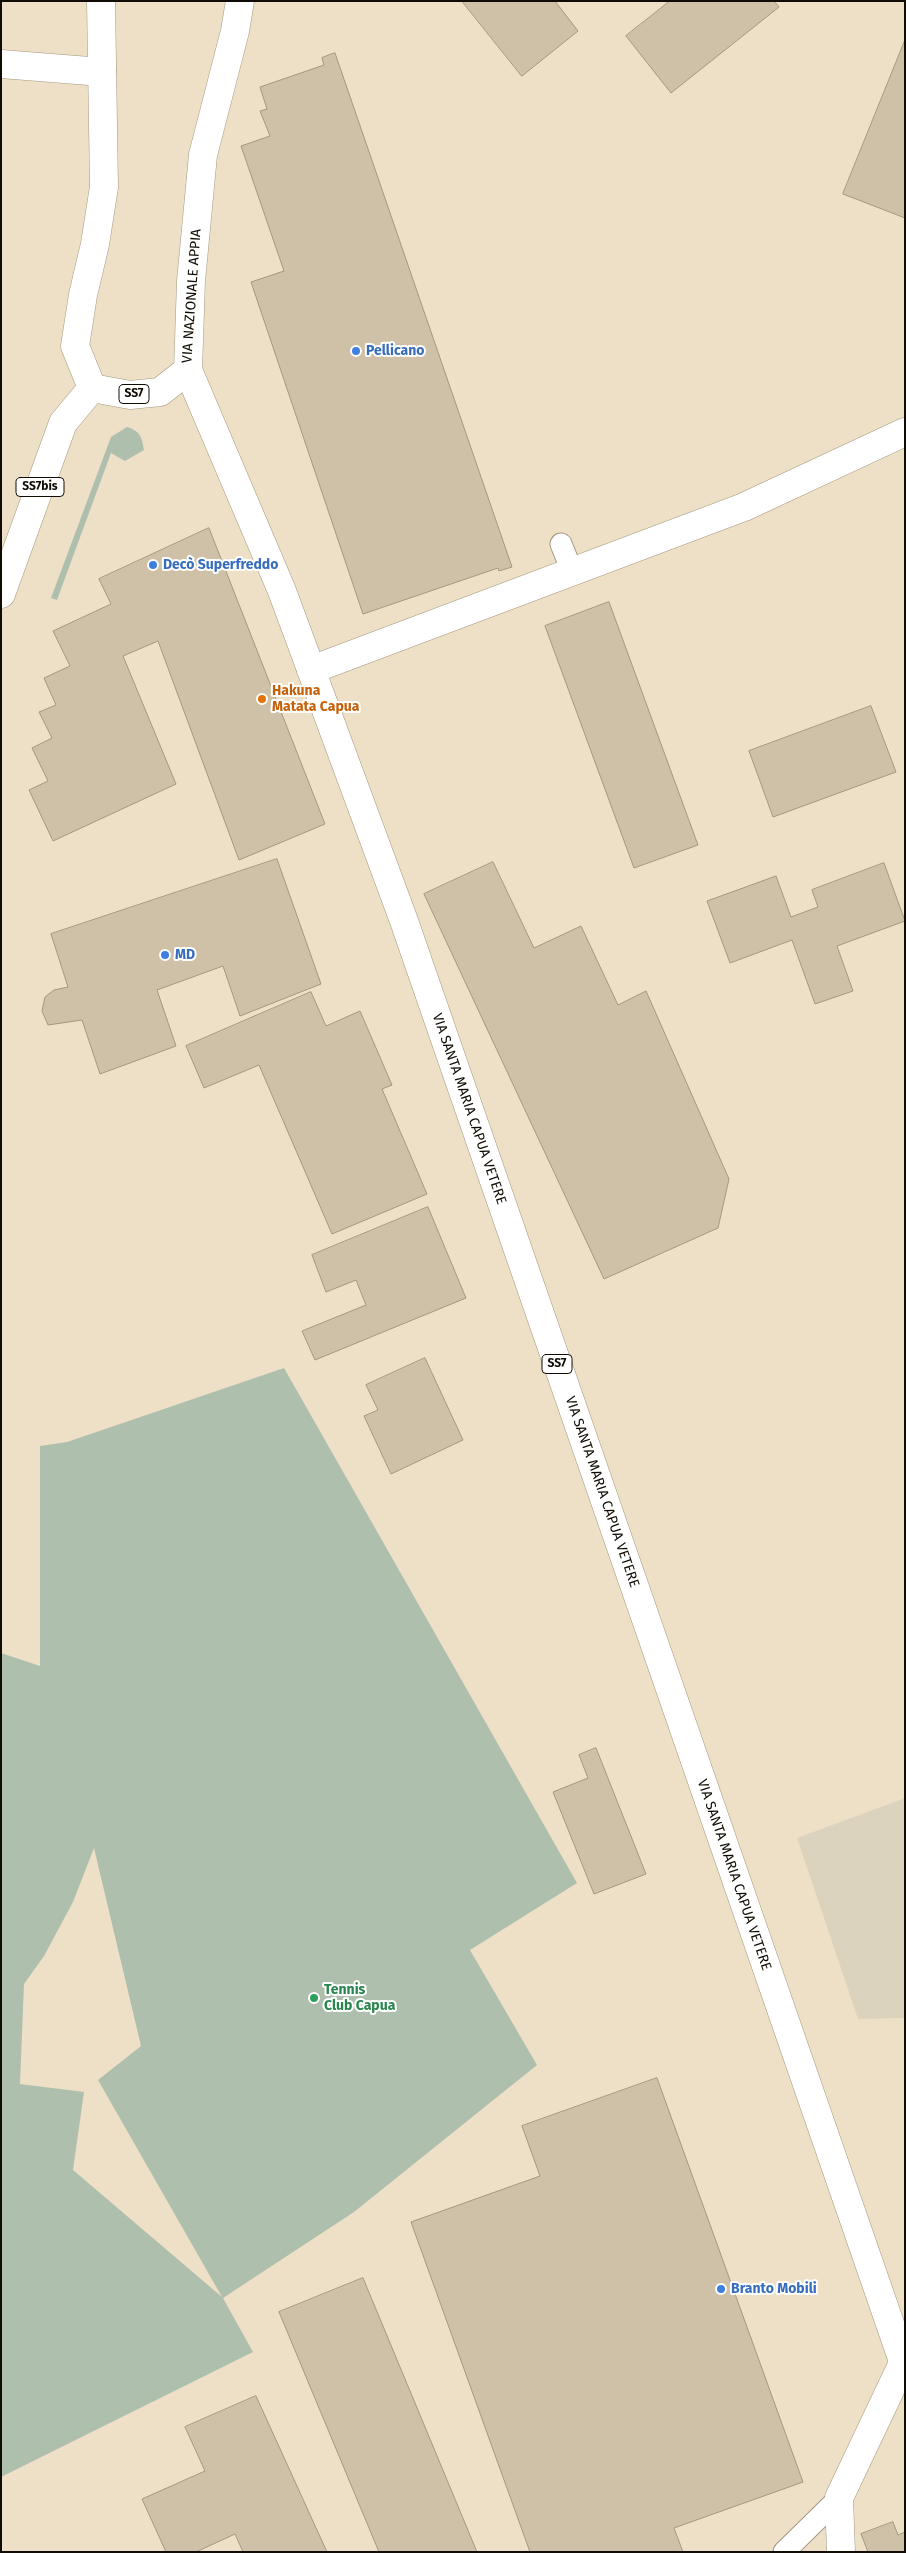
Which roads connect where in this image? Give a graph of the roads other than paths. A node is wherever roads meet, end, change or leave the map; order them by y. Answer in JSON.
{"nodes":[{"id":1,"x":101,"y":1,"type":"edge"},
{"id":2,"x":240,"y":1,"type":"edge"},
{"id":3,"x":1,"y":64,"type":"edge"},
{"id":4,"x":102,"y":72,"type":"junction"},
{"id":5,"x":188,"y":370,"type":"junction"},
{"id":6,"x":92,"y":388,"type":"junction"},
{"id":7,"x":905,"y":432,"type":"edge"},
{"id":8,"x":561,"y":544,"type":"dead end"},
{"id":9,"x":572,"y":572,"type":"junction"},
{"id":10,"x":1,"y":594,"type":"edge"},
{"id":11,"x":311,"y":670,"type":"junction"},
{"id":12,"x":904,"y":2365,"type":"edge"},
{"id":13,"x":839,"y":2498,"type":"junction"},
{"id":14,"x":784,"y":2552,"type":"edge"},
{"id":15,"x":841,"y":2552,"type":"edge"}],
"edges":[{"from":1,"to":4,"type":"main road"},
{"from":2,"to":5,"type":"main road","name":"VIA NAZIONALE APPIA","number":"SS7"},
{"from":3,"to":4,"type":"main road"},
{"from":4,"to":6,"type":"main road"},
{"from":5,"to":6,"type":"main road","name":"VIA NAZIONALE APPIA","number":"SS7"},
{"from":5,"to":11,"type":"main road","name":"VIA SANTA MARIA CAPUA VETERE","number":"SS7"},
{"from":6,"to":10,"type":"main road","number":"SS7bis"},
{"from":7,"to":9,"type":"main road"},
{"from":8,"to":9,"type":"lane"},
{"from":9,"to":11,"type":"main road"},
{"from":11,"to":12,"type":"main road","name":"VIA SANTA MARIA CAPUA VETERE","number":"SS7"},
{"from":12,"to":13,"type":"main road"},
{"from":13,"to":14,"type":"lane"},
{"from":13,"to":15,"type":"main road"}]}
